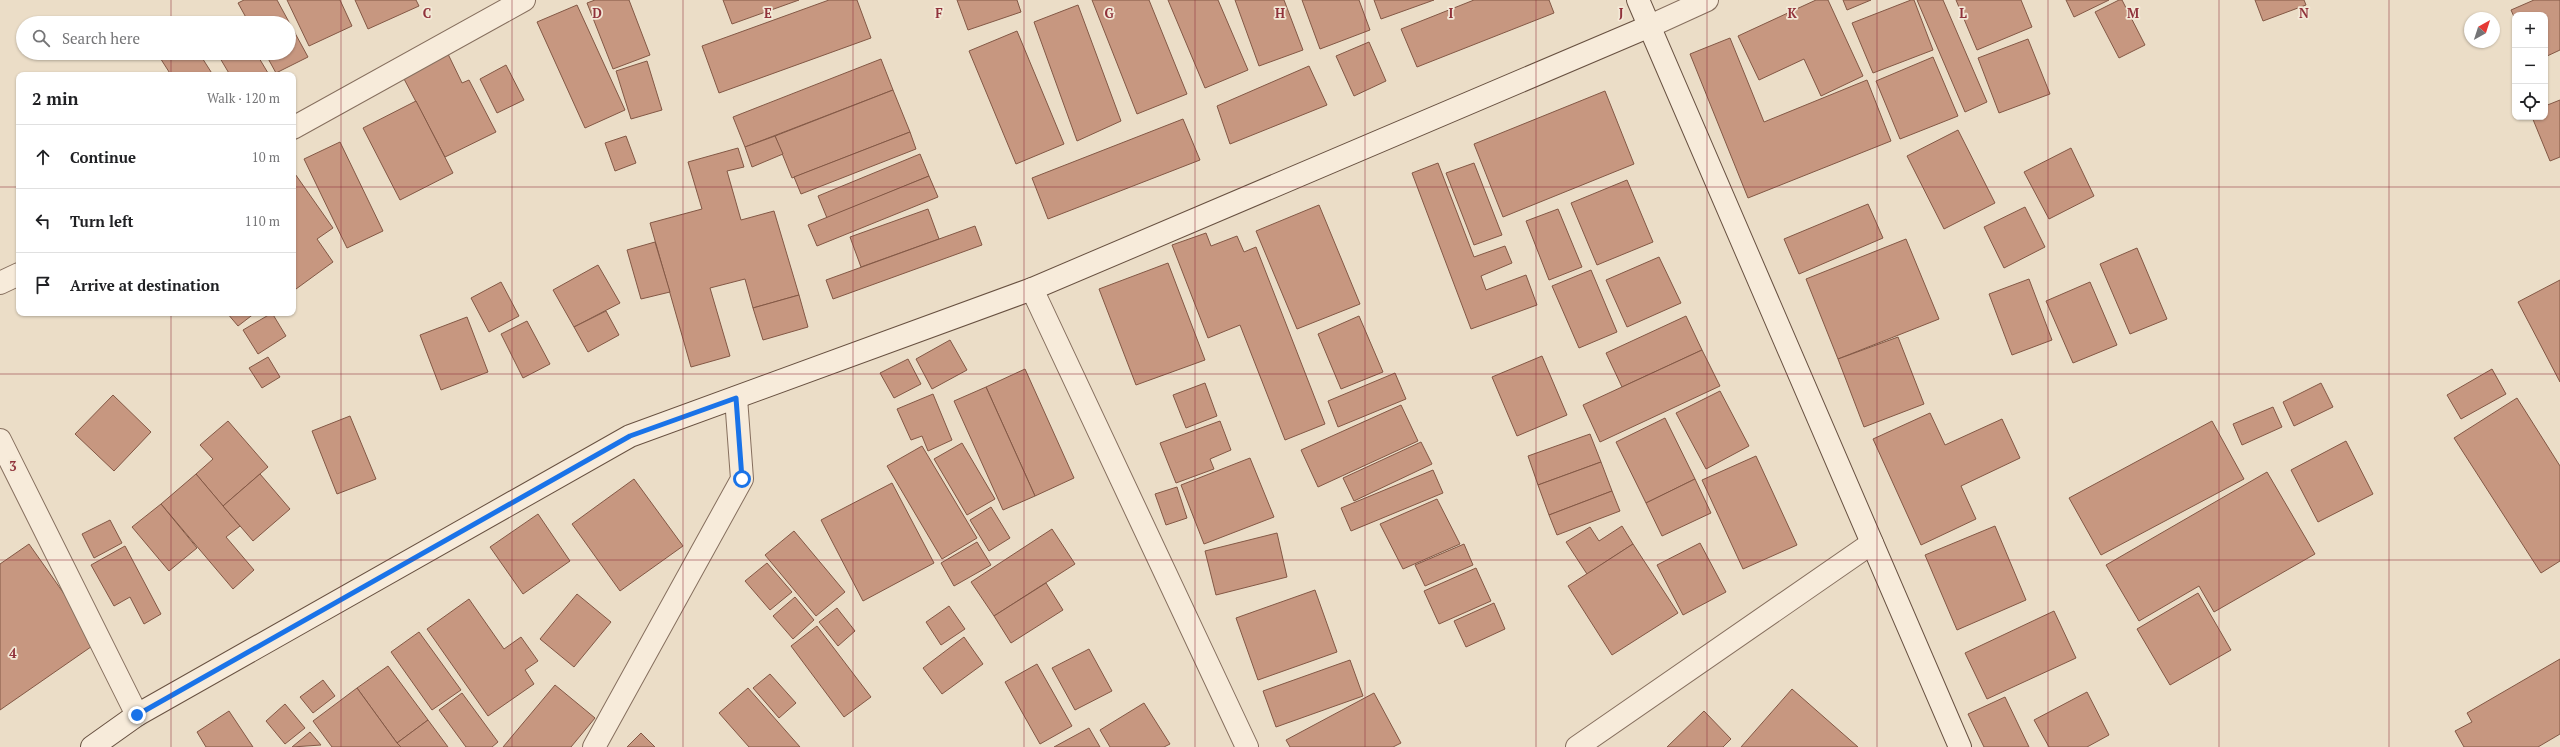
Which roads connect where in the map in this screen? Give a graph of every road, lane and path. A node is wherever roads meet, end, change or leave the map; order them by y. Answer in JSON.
{"nodes":[{"id":1,"x":524,"y":0,"type":"edge"},
{"id":2,"x":1638,"y":0,"type":"edge"},
{"id":3,"x":1707,"y":0,"type":"edge"},
{"id":4,"x":1650,"y":26,"type":"junction"},
{"id":5,"x":296,"y":126,"type":"edge"},
{"id":6,"x":16,"y":276,"type":"edge"},
{"id":7,"x":0,"y":284,"type":"edge"},
{"id":8,"x":1032,"y":289,"type":"junction"},
{"id":9,"x":736,"y":398,"type":"junction"},
{"id":10,"x":0,"y":440,"type":"edge"},
{"id":11,"x":1872,"y":543,"type":"junction"},
{"id":12,"x":137,"y":715,"type":"junction"},
{"id":13,"x":92,"y":747,"type":"edge"},
{"id":14,"x":594,"y":747,"type":"edge"},
{"id":15,"x":1247,"y":747,"type":"edge"},
{"id":16,"x":1577,"y":747,"type":"edge"},
{"id":17,"x":1960,"y":747,"type":"edge"}],
"edges":[{"from":1,"to":5,"type":"street"},
{"from":2,"to":4,"type":"street"},
{"from":3,"to":4,"type":"street"},
{"from":4,"to":8,"type":"street"},
{"from":4,"to":11,"type":"street"},
{"from":6,"to":7,"type":"street"},
{"from":8,"to":9,"type":"street"},
{"from":8,"to":15,"type":"street"},
{"from":9,"to":12,"type":"street"},
{"from":9,"to":14,"type":"street"},
{"from":10,"to":12,"type":"street"},
{"from":11,"to":16,"type":"street"},
{"from":11,"to":17,"type":"street"},
{"from":12,"to":13,"type":"street"}]}
